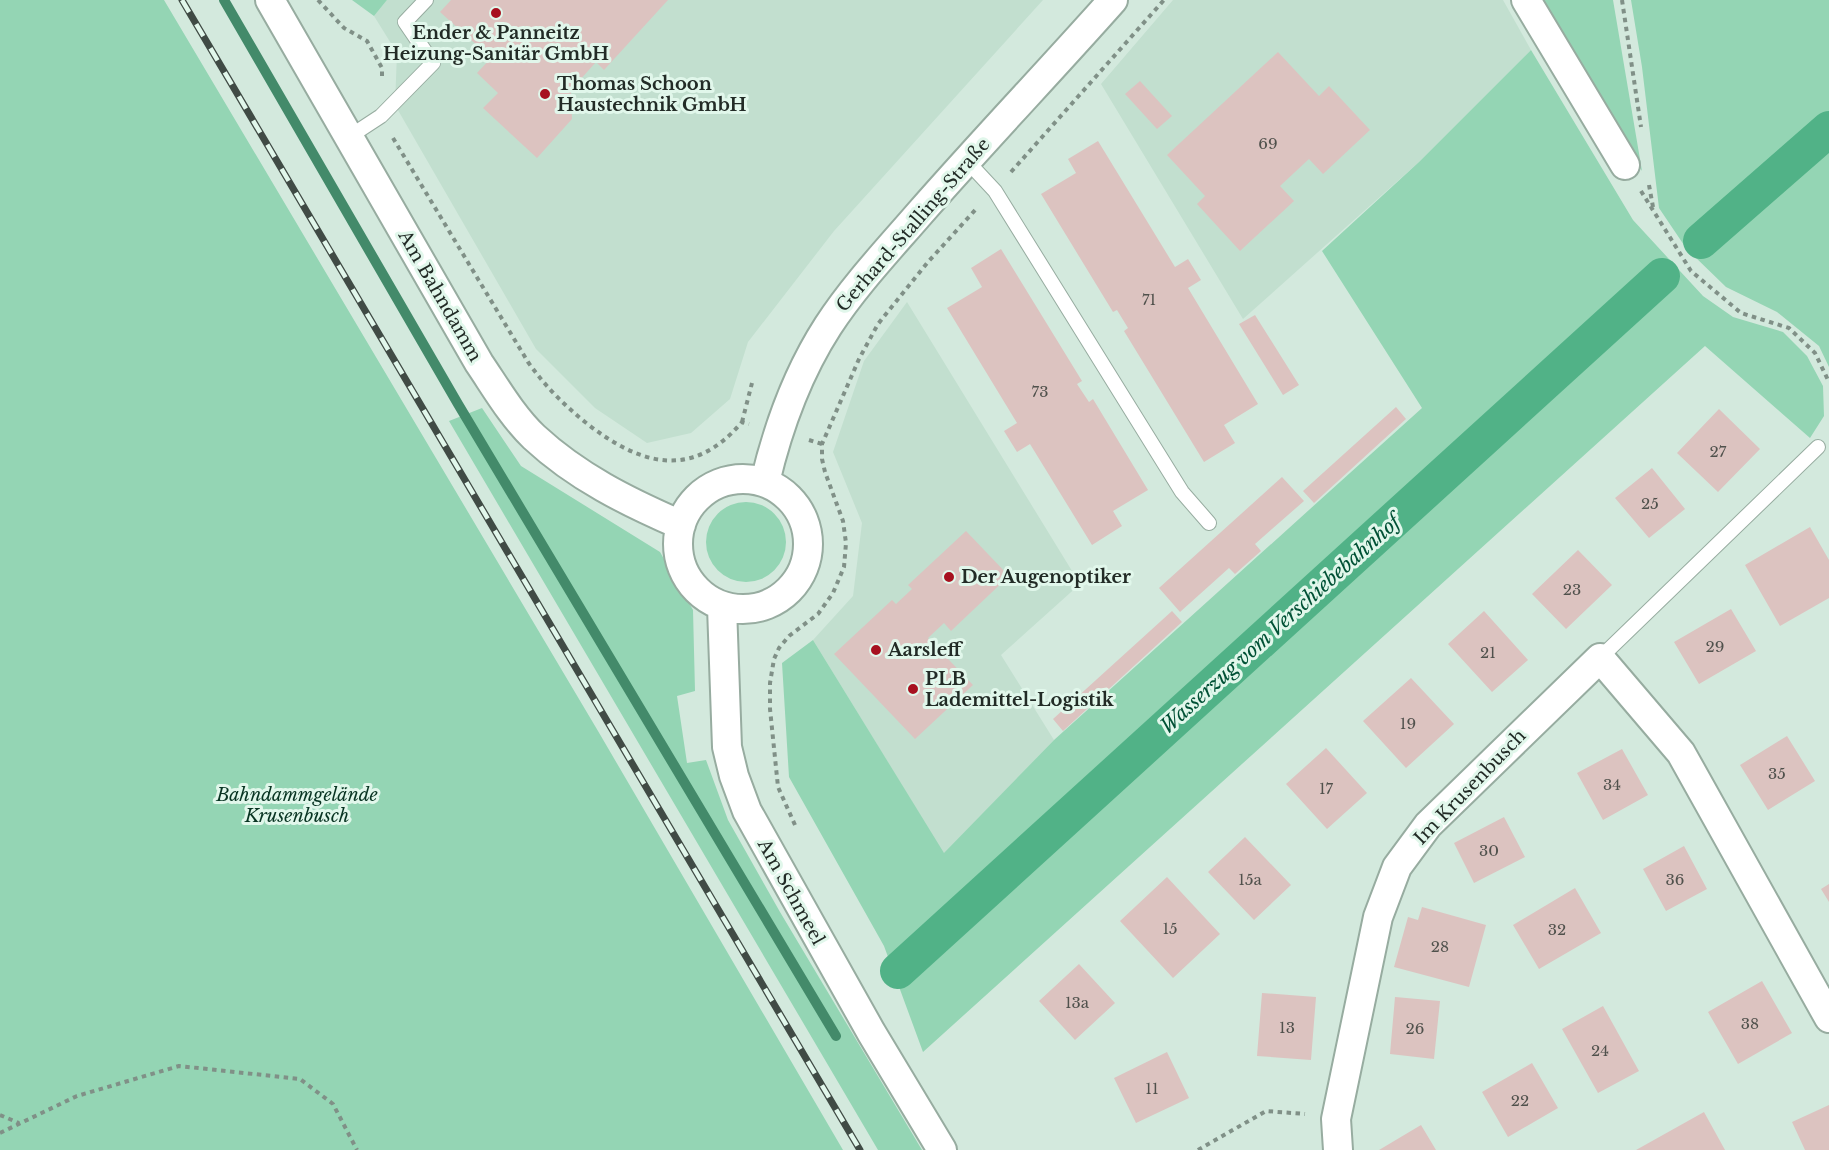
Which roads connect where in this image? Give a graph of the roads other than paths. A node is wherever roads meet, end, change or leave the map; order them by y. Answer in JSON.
{"nodes":[{"id":1,"x":270,"y":0,"type":"edge"},
{"id":2,"x":426,"y":0,"type":"edge"},
{"id":3,"x":1113,"y":0,"type":"edge"},
{"id":4,"x":1526,"y":0,"type":"edge"},
{"id":5,"x":349,"y":137,"type":"junction"},
{"id":6,"x":967,"y":161,"type":"junction"},
{"id":7,"x":1637,"y":170,"type":"road end"},
{"id":8,"x":1818,"y":447,"type":"dead end"},
{"id":9,"x":765,"y":482,"type":"junction"},
{"id":10,"x":1209,"y":523,"type":"dead end"},
{"id":11,"x":681,"y":525,"type":"junction"},
{"id":12,"x":722,"y":607,"type":"junction"},
{"id":13,"x":1600,"y":658,"type":"junction"},
{"id":14,"x":1829,"y":1018,"type":"edge"},
{"id":15,"x":942,"y":1150,"type":"edge"},
{"id":16,"x":1338,"y":1150,"type":"edge"}],
"edges":[{"from":1,"to":5,"type":"street","name":"Am Bahndamm"},
{"from":2,"to":5,"type":"lane"},
{"from":3,"to":6,"type":"street","name":"Gerhard-Stalling-Straße"},
{"from":4,"to":7,"type":"street"},
{"from":5,"to":11,"type":"street","name":"Am Bahndamm"},
{"from":6,"to":9,"type":"street","name":"Gerhard-Stalling-Straße"},
{"from":6,"to":10,"type":"lane"},
{"from":8,"to":13,"type":"lane","name":"Im Krusenbusch"},
{"from":9,"to":11,"type":"street"},
{"from":9,"to":12,"type":"street"},
{"from":11,"to":12,"type":"street"},
{"from":12,"to":15,"type":"street","name":"Am Schmeel"},
{"from":13,"to":14,"type":"street"},
{"from":13,"to":16,"type":"street","name":"Im Krusenbusch"}]}
